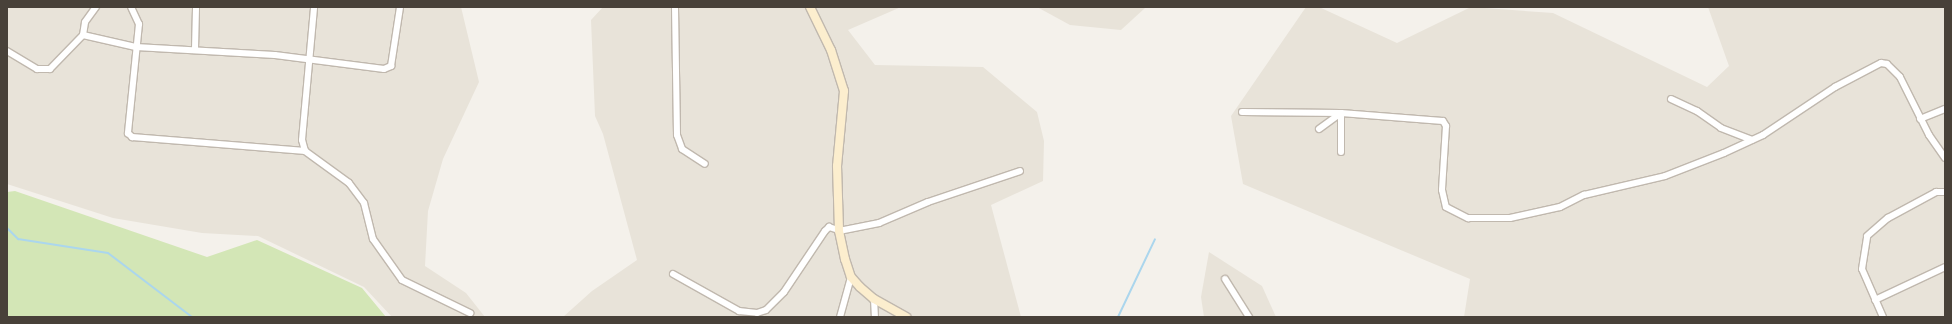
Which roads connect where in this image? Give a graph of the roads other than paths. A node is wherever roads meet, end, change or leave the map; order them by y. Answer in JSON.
{"nodes":[{"id":1,"x":96,"y":7,"type":"edge"},
{"id":2,"x":131,"y":7,"type":"edge"},
{"id":3,"x":196,"y":7,"type":"edge"},
{"id":4,"x":314,"y":7,"type":"edge"},
{"id":5,"x":400,"y":7,"type":"edge"},
{"id":6,"x":675,"y":7,"type":"edge"},
{"id":7,"x":810,"y":7,"type":"edge"},
{"id":8,"x":83,"y":35,"type":"junction"},
{"id":9,"x":136,"y":47,"type":"junction"},
{"id":10,"x":195,"y":49,"type":"junction"},
{"id":11,"x":7,"y":50,"type":"edge"},
{"id":12,"x":310,"y":59,"type":"junction"},
{"id":13,"x":1670,"y":99,"type":"dead end"},
{"id":14,"x":1945,"y":109,"type":"edge"},
{"id":15,"x":1242,"y":112,"type":"dead end"},
{"id":16,"x":1341,"y":113,"type":"junction"},
{"id":17,"x":1920,"y":119,"type":"junction"},
{"id":18,"x":1319,"y":129,"type":"dead end"},
{"id":19,"x":1752,"y":140,"type":"junction"},
{"id":20,"x":305,"y":151,"type":"junction"},
{"id":21,"x":1341,"y":152,"type":"dead end"},
{"id":22,"x":1945,"y":158,"type":"edge"},
{"id":23,"x":705,"y":164,"type":"dead end"},
{"id":24,"x":1020,"y":171,"type":"dead end"},
{"id":25,"x":1945,"y":192,"type":"edge"},
{"id":26,"x":839,"y":231,"type":"junction"},
{"id":27,"x":1945,"y":267,"type":"edge"},
{"id":28,"x":673,"y":274,"type":"dead end"},
{"id":29,"x":851,"y":277,"type":"junction"},
{"id":30,"x":1225,"y":279,"type":"dead end"},
{"id":31,"x":874,"y":299,"type":"junction"},
{"id":32,"x":1875,"y":300,"type":"junction"},
{"id":33,"x":470,"y":313,"type":"dead end"},
{"id":34,"x":840,"y":317,"type":"edge"},
{"id":35,"x":875,"y":317,"type":"edge"},
{"id":36,"x":906,"y":317,"type":"edge"},
{"id":37,"x":1249,"y":317,"type":"edge"},
{"id":38,"x":1883,"y":317,"type":"edge"}],
"edges":[{"from":1,"to":8,"type":"street"},
{"from":2,"to":9,"type":"street"},
{"from":3,"to":10,"type":"street"},
{"from":4,"to":12,"type":"street"},
{"from":5,"to":12,"type":"street"},
{"from":6,"to":23,"type":"street"},
{"from":7,"to":26,"type":"street"},
{"from":8,"to":9,"type":"street"},
{"from":8,"to":11,"type":"street"},
{"from":9,"to":10,"type":"street"},
{"from":9,"to":20,"type":"street"},
{"from":10,"to":12,"type":"street"},
{"from":12,"to":20,"type":"street"},
{"from":13,"to":19,"type":"street"},
{"from":14,"to":17,"type":"street"},
{"from":15,"to":16,"type":"street"},
{"from":16,"to":18,"type":"street"},
{"from":16,"to":19,"type":"street"},
{"from":16,"to":21,"type":"street"},
{"from":17,"to":19,"type":"street"},
{"from":17,"to":22,"type":"street"},
{"from":20,"to":33,"type":"street"},
{"from":24,"to":26,"type":"street"},
{"from":25,"to":32,"type":"street"},
{"from":26,"to":28,"type":"street"},
{"from":26,"to":29,"type":"street"},
{"from":27,"to":32,"type":"street"},
{"from":29,"to":31,"type":"street"},
{"from":29,"to":34,"type":"street"},
{"from":30,"to":37,"type":"street"},
{"from":31,"to":35,"type":"street"},
{"from":31,"to":36,"type":"street"},
{"from":32,"to":38,"type":"street"}]}
